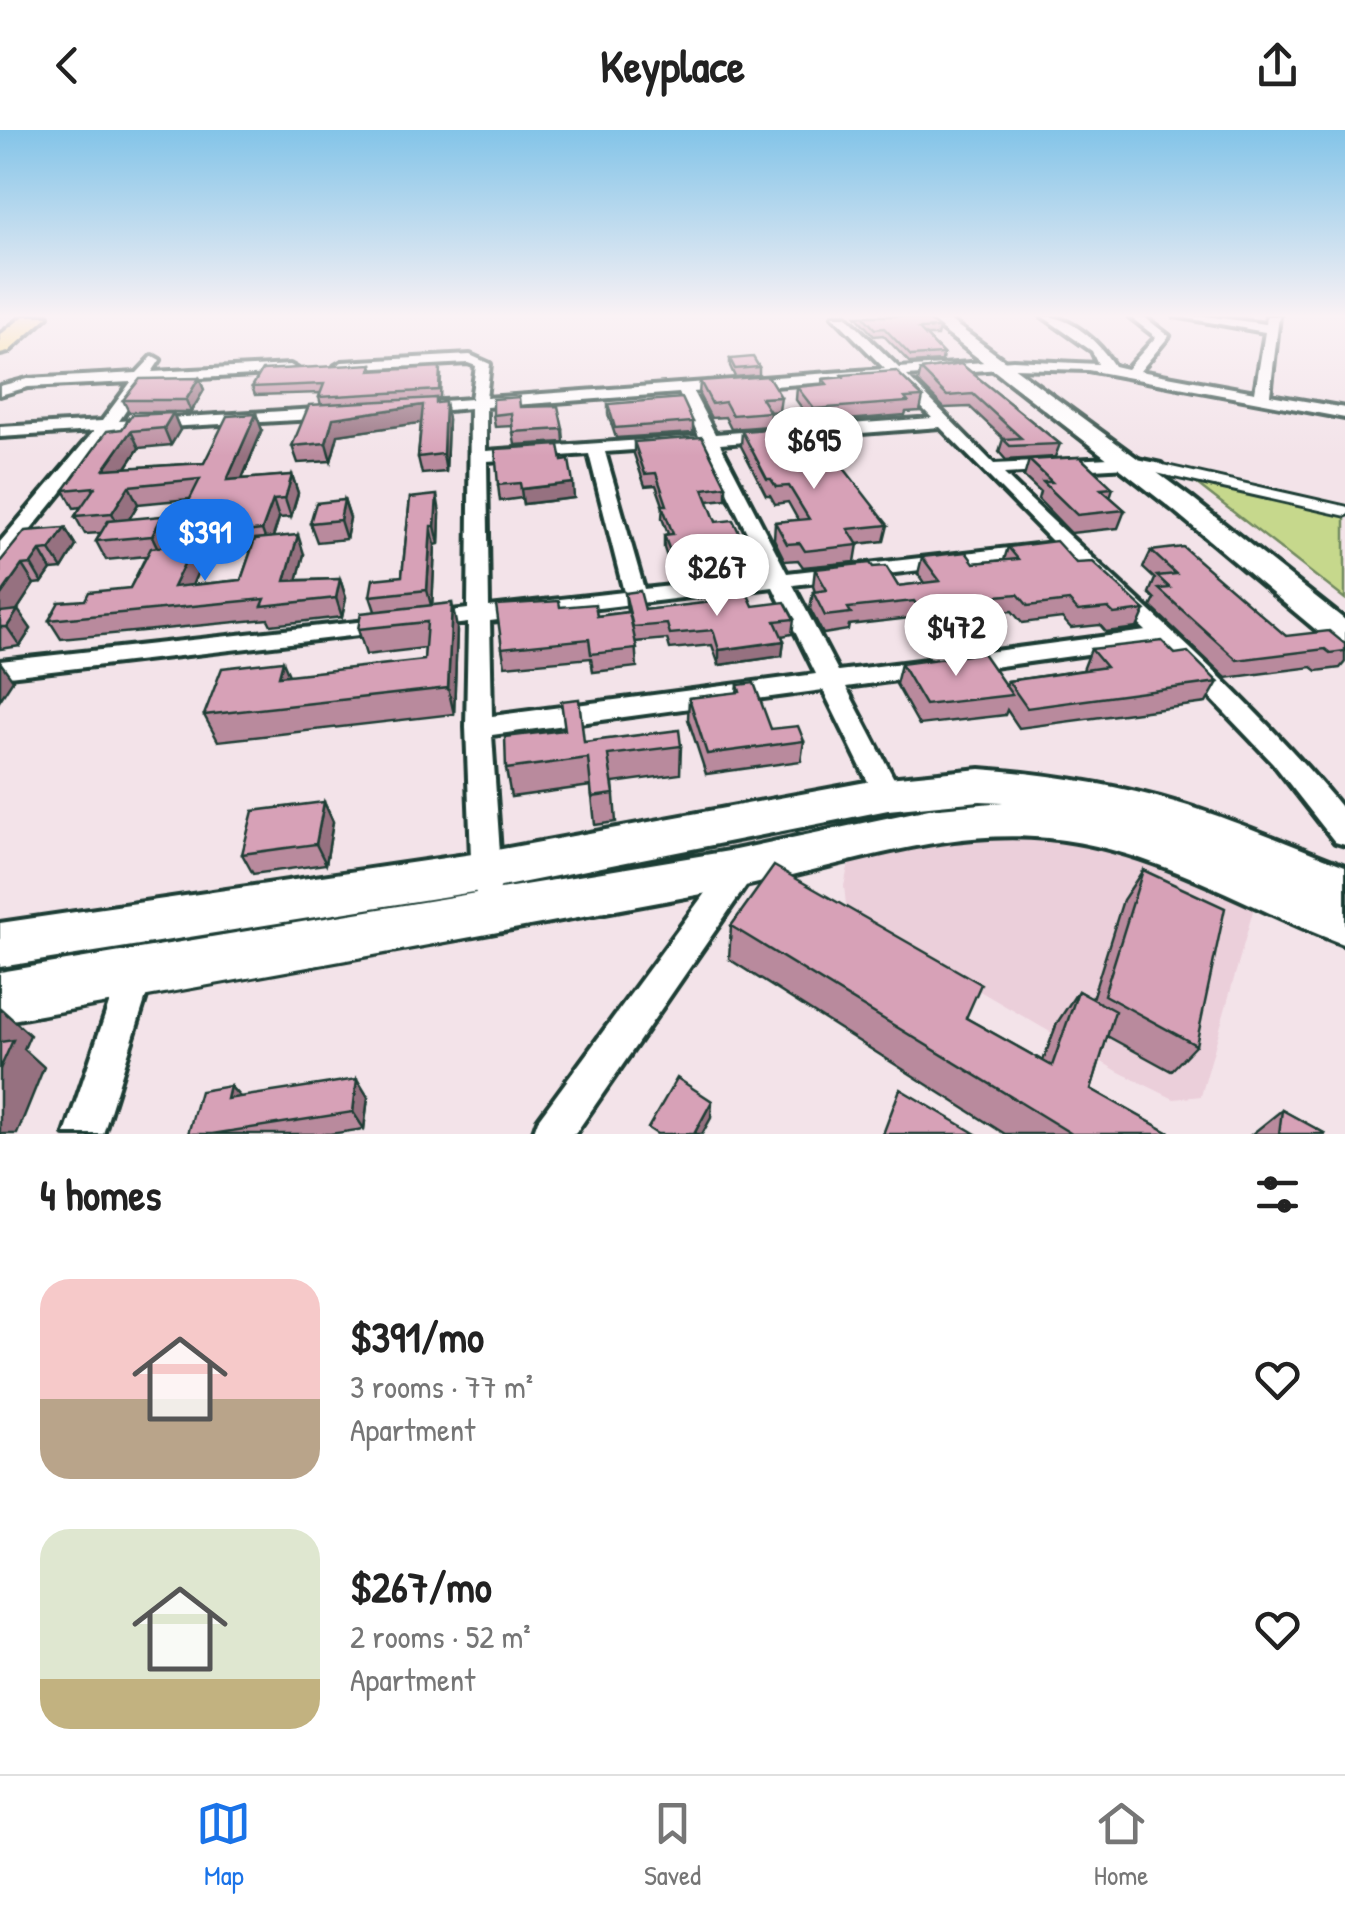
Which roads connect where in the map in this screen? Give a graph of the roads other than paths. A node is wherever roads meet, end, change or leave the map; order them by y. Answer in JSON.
{"nodes":[{"id":1,"x":151,"y":363,"type":"edge"},
{"id":2,"x":403,"y":363,"type":"edge"},
{"id":3,"x":480,"y":363,"type":"edge"},
{"id":4,"x":887,"y":363,"type":"edge"},
{"id":5,"x":1104,"y":363,"type":"edge"},
{"id":6,"x":1140,"y":363,"type":"edge"},
{"id":7,"x":1267,"y":363,"type":"edge"},
{"id":8,"x":1005,"y":364,"type":"junction"},
{"id":9,"x":1108,"y":369,"type":"junction"},
{"id":10,"x":896,"y":372,"type":"junction"},
{"id":11,"x":1131,"y":373,"type":"junction"},
{"id":12,"x":140,"y":378,"type":"junction"},
{"id":13,"x":684,"y":389,"type":"junction"},
{"id":14,"x":0,"y":391,"type":"edge"},
{"id":15,"x":1262,"y":398,"type":"junction"},
{"id":16,"x":478,"y":404,"type":"junction"},
{"id":17,"x":400,"y":409,"type":"edge"},
{"id":18,"x":342,"y":412,"type":"edge"},
{"id":19,"x":1345,"y":413,"type":"edge"},
{"id":20,"x":944,"y":422,"type":"junction"},
{"id":21,"x":108,"y":426,"type":"junction"},
{"id":22,"x":0,"y":432,"type":"edge"},
{"id":23,"x":710,"y":438,"type":"junction"},
{"id":24,"x":596,"y":448,"type":"junction"},
{"id":25,"x":480,"y":457,"type":"junction"},
{"id":26,"x":1128,"y":462,"type":"junction"},
{"id":27,"x":1155,"y":468,"type":"junction"},
{"id":28,"x":992,"y":470,"type":"junction"},
{"id":29,"x":1345,"y":511,"type":"edge"},
{"id":30,"x":1069,"y":547,"type":"junction"},
{"id":31,"x":0,"y":555,"type":"edge"},
{"id":32,"x":779,"y":581,"type":"junction"},
{"id":33,"x":636,"y":598,"type":"junction"},
{"id":34,"x":478,"y":615,"type":"junction"},
{"id":35,"x":1345,"y":617,"type":"edge"},
{"id":36,"x":1167,"y":636,"type":"junction"},
{"id":37,"x":1345,"y":638,"type":"edge"},
{"id":38,"x":0,"y":669,"type":"edge"},
{"id":39,"x":834,"y":681,"type":"junction"},
{"id":40,"x":479,"y":727,"type":"junction"},
{"id":41,"x":919,"y":803,"type":"junction"},
{"id":42,"x":1345,"y":833,"type":"edge"},
{"id":43,"x":741,"y":868,"type":"junction"},
{"id":44,"x":1345,"y":886,"type":"edge"},
{"id":45,"x":488,"y":891,"type":"junction"},
{"id":46,"x":152,"y":923,"type":"junction"},
{"id":47,"x":1345,"y":924,"type":"edge"},
{"id":48,"x":0,"y":945,"type":"edge"},
{"id":49,"x":135,"y":976,"type":"junction"},
{"id":50,"x":0,"y":998,"type":"edge"},
{"id":51,"x":84,"y":1134,"type":"edge"},
{"id":52,"x":552,"y":1134,"type":"edge"}],
"edges":[{"from":1,"to":12,"type":"street"},
{"from":2,"to":12,"type":"street"},
{"from":3,"to":16,"type":"street"},
{"from":4,"to":10,"type":"street"},
{"from":5,"to":9,"type":"street"},
{"from":6,"to":11,"type":"street"},
{"from":7,"to":15,"type":"street"},
{"from":8,"to":9,"type":"street"},
{"from":8,"to":10,"type":"street"},
{"from":8,"to":26,"type":"main road"},
{"from":8,"to":27,"type":"main road"},
{"from":9,"to":11,"type":"street"},
{"from":10,"to":13,"type":"street"},
{"from":10,"to":20,"type":"street"},
{"from":11,"to":15,"type":"street"},
{"from":12,"to":14,"type":"street"},
{"from":12,"to":21,"type":"street"},
{"from":13,"to":16,"type":"street"},
{"from":13,"to":23,"type":"street"},
{"from":15,"to":19,"type":"street"},
{"from":16,"to":17,"type":"street"},
{"from":16,"to":25,"type":"street"},
{"from":18,"to":21,"type":"street"},
{"from":20,"to":23,"type":"street"},
{"from":20,"to":28,"type":"street"},
{"from":21,"to":22,"type":"street"},
{"from":21,"to":31,"type":"street"},
{"from":23,"to":24,"type":"street"},
{"from":23,"to":32,"type":"street"},
{"from":24,"to":25,"type":"street"},
{"from":24,"to":33,"type":"street"},
{"from":25,"to":34,"type":"street"},
{"from":26,"to":27,"type":"street"},
{"from":26,"to":28,"type":"street"},
{"from":26,"to":37,"type":"main road"},
{"from":27,"to":29,"type":"lane"},
{"from":27,"to":35,"type":"main road"},
{"from":28,"to":30,"type":"street"},
{"from":30,"to":32,"type":"street"},
{"from":30,"to":36,"type":"street"},
{"from":32,"to":33,"type":"street"},
{"from":32,"to":39,"type":"street"},
{"from":33,"to":34,"type":"street"},
{"from":34,"to":38,"type":"street"},
{"from":34,"to":40,"type":"street"},
{"from":36,"to":39,"type":"street"},
{"from":36,"to":42,"type":"street"},
{"from":39,"to":40,"type":"street"},
{"from":39,"to":41,"type":"street"},
{"from":40,"to":45,"type":"street"},
{"from":41,"to":43,"type":"main road"},
{"from":41,"to":44,"type":"main road"},
{"from":41,"to":45,"type":"main road"},
{"from":41,"to":47,"type":"main road"},
{"from":43,"to":45,"type":"main road"},
{"from":43,"to":52,"type":"street"},
{"from":45,"to":46,"type":"main road"},
{"from":45,"to":49,"type":"main road"},
{"from":46,"to":48,"type":"main road"},
{"from":46,"to":49,"type":"street"},
{"from":49,"to":50,"type":"main road"},
{"from":49,"to":51,"type":"street"}]}
